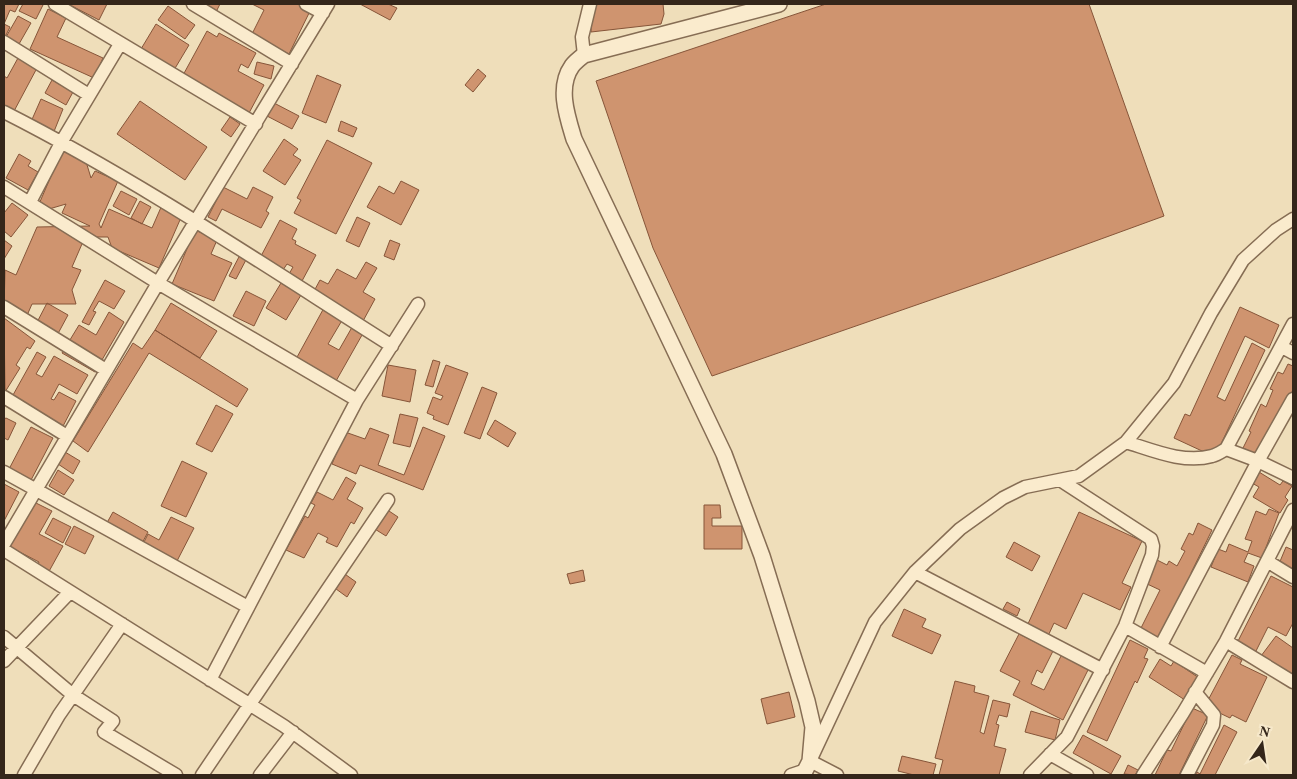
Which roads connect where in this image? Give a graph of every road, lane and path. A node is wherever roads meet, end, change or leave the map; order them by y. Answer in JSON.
{"nodes":[{"id":1,"x":55,"y":4,"type":"edge"},
{"id":2,"x":193,"y":4,"type":"edge"},
{"id":3,"x":306,"y":4,"type":"edge"},
{"id":4,"x":590,"y":4,"type":"edge"},
{"id":5,"x":779,"y":4,"type":"edge"},
{"id":6,"x":325,"y":9,"type":"edge"},
{"id":7,"x":4,"y":42,"type":"edge"},
{"id":8,"x":120,"y":44,"type":"junction"},
{"id":9,"x":584,"y":55,"type":"junction"},
{"id":10,"x":292,"y":64,"type":"junction"},
{"id":11,"x":89,"y":95,"type":"junction"},
{"id":12,"x":4,"y":112,"type":"edge"},
{"id":13,"x":256,"y":124,"type":"junction"},
{"id":14,"x":62,"y":141,"type":"junction"},
{"id":15,"x":4,"y":187,"type":"edge"},
{"id":16,"x":30,"y":202,"type":"junction"},
{"id":17,"x":1293,"y":219,"type":"edge"},
{"id":18,"x":196,"y":222,"type":"junction"},
{"id":19,"x":158,"y":283,"type":"junction"},
{"id":20,"x":418,"y":304,"type":"dead end"},
{"id":21,"x":4,"y":307,"type":"edge"},
{"id":22,"x":1293,"y":324,"type":"edge"},
{"id":23,"x":392,"y":346,"type":"junction"},
{"id":24,"x":1288,"y":350,"type":"edge"},
{"id":25,"x":106,"y":370,"type":"junction"},
{"id":26,"x":4,"y":397,"type":"edge"},
{"id":27,"x":1293,"y":399,"type":"edge"},
{"id":28,"x":357,"y":400,"type":"junction"},
{"id":29,"x":67,"y":436,"type":"junction"},
{"id":30,"x":1126,"y":442,"type":"junction"},
{"id":31,"x":1226,"y":449,"type":"junction"},
{"id":32,"x":1258,"y":461,"type":"junction"},
{"id":33,"x":4,"y":472,"type":"edge"},
{"id":34,"x":1293,"y":478,"type":"edge"},
{"id":35,"x":1060,"y":480,"type":"junction"},
{"id":36,"x":36,"y":490,"type":"junction"},
{"id":37,"x":388,"y":500,"type":"dead end"},
{"id":38,"x":1293,"y":510,"type":"edge"},
{"id":39,"x":4,"y":544,"type":"edge"},
{"id":40,"x":4,"y":550,"type":"edge"},
{"id":41,"x":1266,"y":561,"type":"junction"},
{"id":42,"x":914,"y":572,"type":"junction"},
{"id":43,"x":1293,"y":577,"type":"edge"},
{"id":44,"x":70,"y":592,"type":"junction"},
{"id":45,"x":248,"y":606,"type":"junction"},
{"id":46,"x":122,"y":624,"type":"junction"},
{"id":47,"x":1125,"y":626,"type":"junction"},
{"id":48,"x":4,"y":637,"type":"edge"},
{"id":49,"x":1226,"y":641,"type":"junction"},
{"id":50,"x":1160,"y":647,"type":"junction"},
{"id":51,"x":16,"y":648,"type":"junction"},
{"id":52,"x":4,"y":661,"type":"edge"},
{"id":53,"x":1103,"y":670,"type":"junction"},
{"id":54,"x":1207,"y":673,"type":"junction"},
{"id":55,"x":210,"y":680,"type":"junction"},
{"id":56,"x":1293,"y":682,"type":"edge"},
{"id":57,"x":1196,"y":692,"type":"junction"},
{"id":58,"x":73,"y":695,"type":"junction"},
{"id":59,"x":250,"y":704,"type":"junction"},
{"id":60,"x":293,"y":732,"type":"junction"},
{"id":61,"x":1050,"y":754,"type":"junction"},
{"id":62,"x":806,"y":769,"type":"edge"},
{"id":63,"x":24,"y":775,"type":"edge"},
{"id":64,"x":176,"y":775,"type":"edge"},
{"id":65,"x":202,"y":775,"type":"edge"},
{"id":66,"x":260,"y":775,"type":"edge"},
{"id":67,"x":352,"y":775,"type":"edge"},
{"id":68,"x":791,"y":775,"type":"edge"},
{"id":69,"x":838,"y":775,"type":"edge"},
{"id":70,"x":1030,"y":775,"type":"edge"},
{"id":71,"x":1088,"y":775,"type":"edge"},
{"id":72,"x":1143,"y":775,"type":"edge"},
{"id":73,"x":1187,"y":775,"type":"edge"}],
"edges":[{"from":1,"to":8,"type":"street"},
{"from":2,"to":10,"type":"street"},
{"from":3,"to":6,"type":"street"},
{"from":4,"to":9,"type":"street"},
{"from":5,"to":9,"type":"street"},
{"from":6,"to":10,"type":"street"},
{"from":7,"to":11,"type":"street"},
{"from":8,"to":11,"type":"street"},
{"from":8,"to":13,"type":"street"},
{"from":9,"to":62,"type":"street"},
{"from":10,"to":13,"type":"street"},
{"from":11,"to":14,"type":"street"},
{"from":12,"to":14,"type":"street"},
{"from":13,"to":18,"type":"street"},
{"from":14,"to":16,"type":"street"},
{"from":14,"to":18,"type":"street"},
{"from":15,"to":16,"type":"street"},
{"from":16,"to":19,"type":"street"},
{"from":17,"to":30,"type":"street"},
{"from":18,"to":19,"type":"street"},
{"from":18,"to":23,"type":"street"},
{"from":19,"to":25,"type":"street"},
{"from":19,"to":28,"type":"street"},
{"from":20,"to":23,"type":"street"},
{"from":21,"to":25,"type":"street"},
{"from":22,"to":24,"type":"street"},
{"from":23,"to":28,"type":"street"},
{"from":24,"to":31,"type":"street"},
{"from":25,"to":29,"type":"street"},
{"from":26,"to":29,"type":"street"},
{"from":27,"to":32,"type":"street"},
{"from":28,"to":45,"type":"street"},
{"from":29,"to":36,"type":"street"},
{"from":30,"to":31,"type":"street"},
{"from":30,"to":35,"type":"street"},
{"from":31,"to":32,"type":"street"},
{"from":32,"to":34,"type":"street"},
{"from":32,"to":50,"type":"street"},
{"from":33,"to":36,"type":"street"},
{"from":35,"to":42,"type":"street"},
{"from":35,"to":47,"type":"street"},
{"from":36,"to":39,"type":"street"},
{"from":36,"to":45,"type":"street"},
{"from":37,"to":59,"type":"street"},
{"from":38,"to":41,"type":"street"},
{"from":40,"to":44,"type":"street"},
{"from":41,"to":43,"type":"street"},
{"from":41,"to":49,"type":"street"},
{"from":42,"to":53,"type":"street"},
{"from":42,"to":62,"type":"street"},
{"from":44,"to":46,"type":"street"},
{"from":44,"to":51,"type":"street"},
{"from":45,"to":55,"type":"street"},
{"from":46,"to":55,"type":"street"},
{"from":46,"to":58,"type":"street"},
{"from":47,"to":50,"type":"street"},
{"from":47,"to":53,"type":"street"},
{"from":48,"to":51,"type":"street"},
{"from":49,"to":54,"type":"street"},
{"from":49,"to":56,"type":"street"},
{"from":50,"to":54,"type":"street"},
{"from":51,"to":52,"type":"street"},
{"from":51,"to":58,"type":"street"},
{"from":53,"to":61,"type":"street"},
{"from":54,"to":57,"type":"street"},
{"from":55,"to":59,"type":"street"},
{"from":57,"to":72,"type":"street"},
{"from":57,"to":73,"type":"street"},
{"from":58,"to":63,"type":"street"},
{"from":58,"to":64,"type":"street"},
{"from":59,"to":60,"type":"street"},
{"from":59,"to":65,"type":"street"},
{"from":60,"to":66,"type":"street"},
{"from":60,"to":67,"type":"street"},
{"from":61,"to":70,"type":"street"},
{"from":61,"to":71,"type":"street"},
{"from":62,"to":68,"type":"street"},
{"from":62,"to":69,"type":"street"}]}
